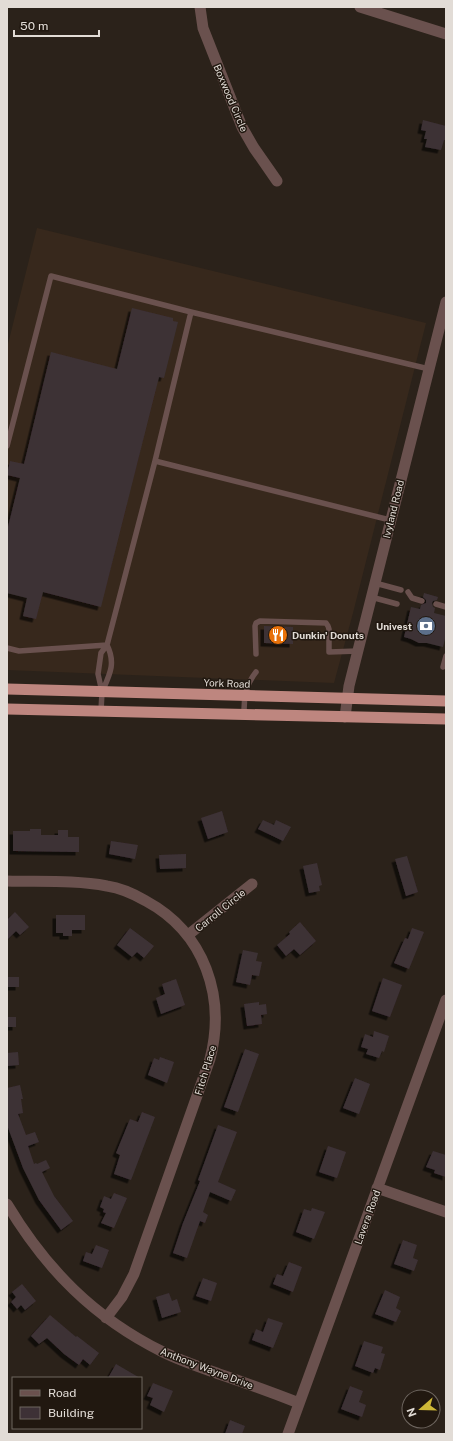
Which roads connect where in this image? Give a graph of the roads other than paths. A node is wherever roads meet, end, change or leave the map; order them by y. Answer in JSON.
{"nodes":[{"id":1,"x":200,"y":7,"type":"edge"},
{"id":2,"x":360,"y":7,"type":"edge"},
{"id":3,"x":446,"y":34,"type":"edge"},
{"id":4,"x":277,"y":181,"type":"dead end"},
{"id":5,"x":446,"y":302,"type":"edge"},
{"id":6,"x":191,"y":312,"type":"junction"},
{"id":7,"x":443,"y":322,"type":"edge"},
{"id":8,"x":429,"y":369,"type":"junction"},
{"id":9,"x":7,"y":446,"type":"edge"},
{"id":10,"x":155,"y":461,"type":"junction"},
{"id":11,"x":390,"y":520,"type":"junction"},
{"id":12,"x":375,"y":583,"type":"junction"},
{"id":13,"x":401,"y":590,"type":"dead end"},
{"id":14,"x":408,"y":592,"type":"dead end"},
{"id":15,"x":371,"y":597,"type":"junction"},
{"id":16,"x":422,"y":600,"type":"dead end"},
{"id":17,"x":397,"y":604,"type":"dead end"},
{"id":18,"x":436,"y":604,"type":"dead end"},
{"id":19,"x":446,"y":607,"type":"edge"},
{"id":20,"x":107,"y":645,"type":"junction"},
{"id":21,"x":7,"y":648,"type":"edge"},
{"id":22,"x":358,"y":651,"type":"junction"},
{"id":23,"x":256,"y":654,"type":"dead end"},
{"id":24,"x":446,"y":656,"type":"edge"},
{"id":25,"x":443,"y":667,"type":"dead end"},
{"id":26,"x":256,"y":672,"type":"dead end"},
{"id":27,"x":7,"y":689,"type":"edge"},
{"id":28,"x":102,"y":692,"type":"junction"},
{"id":29,"x":244,"y":696,"type":"junction"},
{"id":30,"x":348,"y":699,"type":"junction"},
{"id":31,"x":446,"y":701,"type":"edge"},
{"id":32,"x":7,"y":709,"type":"edge"},
{"id":33,"x":101,"y":711,"type":"junction"},
{"id":34,"x":244,"y":715,"type":"junction"},
{"id":35,"x":345,"y":717,"type":"junction"},
{"id":36,"x":446,"y":719,"type":"edge"},
{"id":37,"x":7,"y":881,"type":"edge"},
{"id":38,"x":252,"y":884,"type":"dead end"},
{"id":39,"x":188,"y":935,"type":"junction"},
{"id":40,"x":446,"y":1000,"type":"edge"},
{"id":41,"x":378,"y":1188,"type":"junction"},
{"id":42,"x":7,"y":1204,"type":"edge"},
{"id":43,"x":446,"y":1212,"type":"edge"},
{"id":44,"x":106,"y":1318,"type":"junction"},
{"id":45,"x":299,"y":1403,"type":"junction"},
{"id":46,"x":288,"y":1434,"type":"edge"}],
"edges":[{"from":1,"to":4,"type":"street","name":"Boxwood Circle"},
{"from":2,"to":3,"type":"street"},
{"from":5,"to":7,"type":"street","name":"Ivyland Road"},
{"from":6,"to":8,"type":"lane"},
{"from":6,"to":9,"type":"lane"},
{"from":6,"to":10,"type":"lane"},
{"from":7,"to":8,"type":"street","name":"Ivyland Road"},
{"from":8,"to":11,"type":"street","name":"Ivyland Road"},
{"from":10,"to":11,"type":"lane"},
{"from":10,"to":20,"type":"lane"},
{"from":11,"to":12,"type":"street","name":"Ivyland Road"},
{"from":12,"to":13,"type":"lane"},
{"from":12,"to":15,"type":"street","name":"Ivyland Road"},
{"from":14,"to":16,"type":"lane"},
{"from":15,"to":17,"type":"lane"},
{"from":15,"to":22,"type":"street","name":"Ivyland Road"},
{"from":18,"to":19,"type":"lane"},
{"from":20,"to":21,"type":"lane"},
{"from":20,"to":28,"type":"lane"},
{"from":20,"to":28,"type":"lane"},
{"from":22,"to":23,"type":"lane"},
{"from":22,"to":30,"type":"street","name":"Ivyland Road"},
{"from":24,"to":25,"type":"lane"},
{"from":26,"to":29,"type":"lane"},
{"from":27,"to":28,"type":"highway","name":"York Road"},
{"from":28,"to":29,"type":"highway","name":"York Road"},
{"from":28,"to":33,"type":"lane"},
{"from":29,"to":30,"type":"highway","name":"York Road"},
{"from":29,"to":34,"type":"lane"},
{"from":30,"to":31,"type":"highway","name":"York Road"},
{"from":30,"to":35,"type":"street","name":"Ivyland Road"},
{"from":32,"to":33,"type":"highway"},
{"from":33,"to":34,"type":"highway"},
{"from":34,"to":35,"type":"highway"},
{"from":35,"to":36,"type":"highway"},
{"from":37,"to":39,"type":"street","name":"Fitch Place"},
{"from":38,"to":39,"type":"street","name":"Carroll Circle"},
{"from":39,"to":44,"type":"street","name":"Fitch Place"},
{"from":40,"to":41,"type":"street","name":"Lavera Road"},
{"from":41,"to":43,"type":"street"},
{"from":41,"to":45,"type":"street","name":"Lavera Road"},
{"from":42,"to":44,"type":"street","name":"Anthony Wayne Drive"},
{"from":44,"to":45,"type":"street","name":"Anthony Wayne Drive"},
{"from":45,"to":46,"type":"street","name":"Lavera Road"}]}
